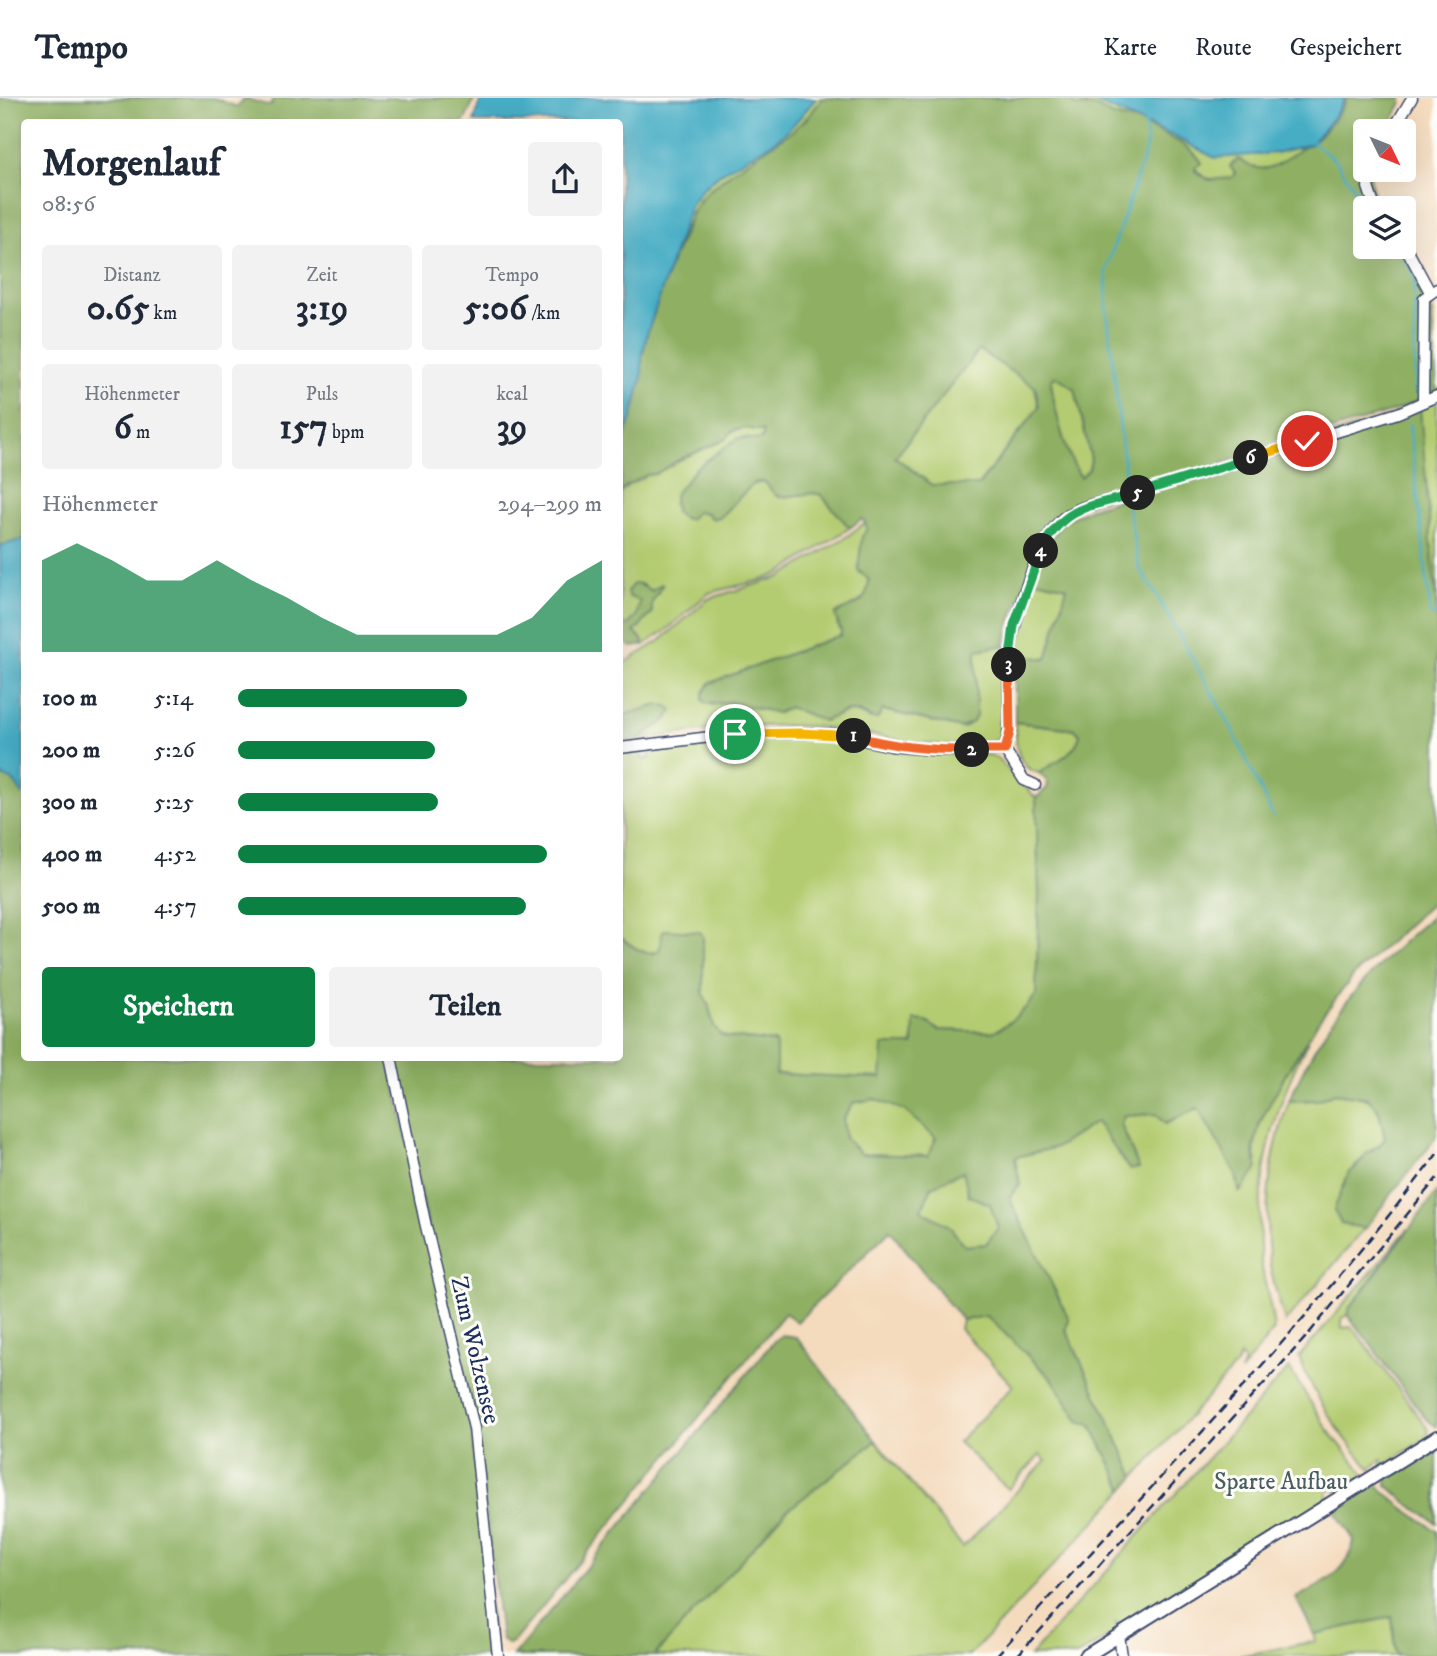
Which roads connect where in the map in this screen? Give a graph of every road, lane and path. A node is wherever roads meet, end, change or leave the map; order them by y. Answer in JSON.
{"nodes":[{"id":1,"x":1412,"y":98,"type":"edge"},
{"id":2,"x":1399,"y":119,"type":"edge"},
{"id":3,"x":1413,"y":259,"type":"edge"},
{"id":4,"x":1433,"y":290,"type":"edge"},
{"id":5,"x":1437,"y":396,"type":"edge"},
{"id":6,"x":1423,"y":402,"type":"junction"},
{"id":7,"x":623,"y":748,"type":"edge"},
{"id":8,"x":1005,"y":750,"type":"junction"},
{"id":9,"x":1035,"y":785,"type":"dead end"},
{"id":10,"x":392,"y":1061,"type":"edge"},
{"id":11,"x":1437,"y":1437,"type":"edge"},
{"id":12,"x":1119,"y":1635,"type":"junction"},
{"id":13,"x":498,"y":1656,"type":"edge"},
{"id":14,"x":1086,"y":1656,"type":"edge"},
{"id":15,"x":1122,"y":1656,"type":"edge"}],
"edges":[{"from":1,"to":2,"type":"street"},
{"from":3,"to":4,"type":"street"},
{"from":4,"to":6,"type":"street"},
{"from":5,"to":6,"type":"street"},
{"from":6,"to":8,"type":"street"},
{"from":7,"to":8,"type":"street"},
{"from":8,"to":9,"type":"street"},
{"from":10,"to":13,"type":"street","name":"Zum Wolzensee"},
{"from":11,"to":12,"type":"main road"},
{"from":12,"to":14,"type":"main road"},
{"from":12,"to":15,"type":"street"}]}
